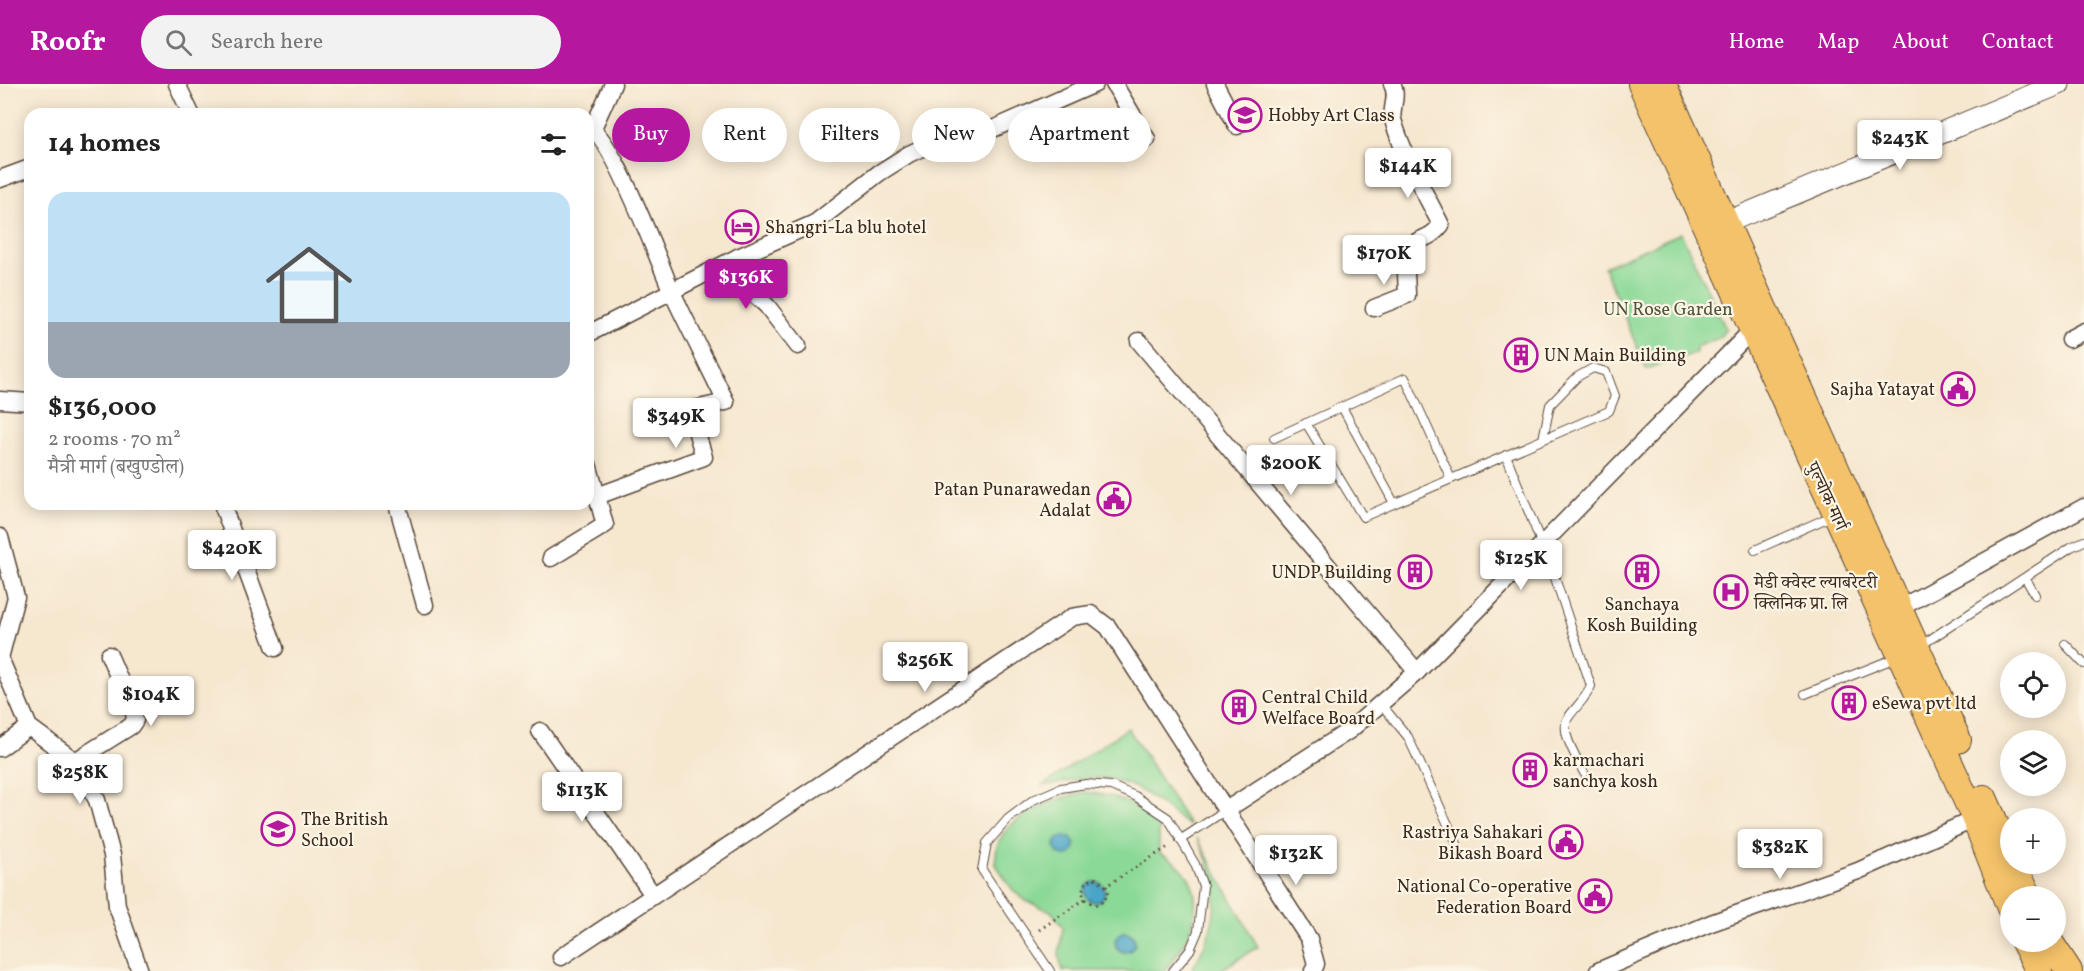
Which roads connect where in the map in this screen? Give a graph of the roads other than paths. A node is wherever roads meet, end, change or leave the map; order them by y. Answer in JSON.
{"nodes":[{"id":1,"x":177,"y":84,"type":"edge"},
{"id":2,"x":613,"y":84,"type":"edge"},
{"id":3,"x":1095,"y":84,"type":"edge"},
{"id":4,"x":1114,"y":84,"type":"edge"},
{"id":5,"x":1215,"y":84,"type":"edge"},
{"id":6,"x":1392,"y":84,"type":"edge"},
{"id":7,"x":1641,"y":84,"type":"edge"},
{"id":8,"x":1663,"y":84,"type":"edge"},
{"id":9,"x":2059,"y":84,"type":"edge"},
{"id":10,"x":188,"y":108,"type":"edge"},
{"id":11,"x":1128,"y":108,"type":"edge"},
{"id":12,"x":594,"y":120,"type":"edge"},
{"id":13,"x":1238,"y":126,"type":"dead end"},
{"id":14,"x":594,"y":132,"type":"edge"},
{"id":15,"x":24,"y":170,"type":"edge"},
{"id":16,"x":0,"y":179,"type":"edge"},
{"id":17,"x":1727,"y":222,"type":"junction"},
{"id":18,"x":738,"y":257,"type":"junction"},
{"id":19,"x":672,"y":291,"type":"junction"},
{"id":20,"x":1374,"y":308,"type":"dead end"},
{"id":21,"x":1760,"y":323,"type":"junction"},
{"id":22,"x":594,"y":331,"type":"edge"},
{"id":23,"x":2084,"y":331,"type":"edge"},
{"id":24,"x":2068,"y":339,"type":"dead end"},
{"id":25,"x":1138,"y":341,"type":"dead end"},
{"id":26,"x":798,"y":346,"type":"dead end"},
{"id":27,"x":0,"y":400,"type":"edge"},
{"id":28,"x":24,"y":402,"type":"edge"},
{"id":29,"x":1342,"y":407,"type":"junction"},
{"id":30,"x":1306,"y":423,"type":"junction"},
{"id":31,"x":1274,"y":438,"type":"dead end"},
{"id":32,"x":1543,"y":440,"type":"junction"},
{"id":33,"x":1506,"y":455,"type":"junction"},
{"id":34,"x":1451,"y":479,"type":"junction"},
{"id":35,"x":594,"y":485,"type":"edge"},
{"id":36,"x":597,"y":496,"type":"junction"},
{"id":37,"x":1394,"y":503,"type":"junction"},
{"id":38,"x":2084,"y":507,"type":"edge"},
{"id":39,"x":224,"y":510,"type":"edge"},
{"id":40,"x":399,"y":510,"type":"edge"},
{"id":41,"x":1836,"y":514,"type":"junction"},
{"id":42,"x":0,"y":537,"type":"edge"},
{"id":43,"x":2084,"y":541,"type":"edge"},
{"id":44,"x":1543,"y":544,"type":"junction"},
{"id":45,"x":1755,"y":550,"type":"dead end"},
{"id":46,"x":551,"y":558,"type":"dead end"},
{"id":47,"x":2026,"y":579,"type":"junction"},
{"id":48,"x":2035,"y":595,"type":"dead end"},
{"id":49,"x":425,"y":604,"type":"dead end"},
{"id":50,"x":1900,"y":608,"type":"junction"},
{"id":51,"x":2065,"y":644,"type":"dead end"},
{"id":52,"x":275,"y":648,"type":"dead end"},
{"id":53,"x":1909,"y":652,"type":"junction"},
{"id":54,"x":109,"y":656,"type":"dead end"},
{"id":55,"x":0,"y":658,"type":"edge"},
{"id":56,"x":2084,"y":664,"type":"edge"},
{"id":57,"x":1417,"y":672,"type":"junction"},
{"id":58,"x":1805,"y":694,"type":"dead end"},
{"id":59,"x":1381,"y":704,"type":"junction"},
{"id":60,"x":29,"y":727,"type":"junction"},
{"id":61,"x":540,"y":731,"type":"dead end"},
{"id":62,"x":0,"y":748,"type":"edge"},
{"id":63,"x":75,"y":761,"type":"junction"},
{"id":64,"x":1584,"y":773,"type":"dead end"},
{"id":65,"x":1226,"y":810,"type":"junction"},
{"id":66,"x":1975,"y":819,"type":"junction"},
{"id":67,"x":2000,"y":836,"type":"edge"},
{"id":68,"x":1180,"y":840,"type":"junction"},
{"id":69,"x":1457,"y":844,"type":"dead end"},
{"id":70,"x":2001,"y":886,"type":"edge"},
{"id":71,"x":654,"y":895,"type":"junction"},
{"id":72,"x":2029,"y":952,"type":"edge"},
{"id":73,"x":2057,"y":952,"type":"edge"},
{"id":74,"x":561,"y":957,"type":"dead end"},
{"id":75,"x":140,"y":971,"type":"edge"},
{"id":76,"x":1050,"y":971,"type":"edge"},
{"id":77,"x":1173,"y":971,"type":"edge"},
{"id":78,"x":1313,"y":971,"type":"edge"},
{"id":79,"x":1598,"y":971,"type":"edge"},
{"id":80,"x":2039,"y":971,"type":"edge"},
{"id":81,"x":2069,"y":971,"type":"edge"}],
"edges":[{"from":1,"to":10,"type":"street"},
{"from":2,"to":12,"type":"street"},
{"from":3,"to":18,"type":"street"},
{"from":4,"to":11,"type":"street"},
{"from":5,"to":13,"type":"street"},
{"from":6,"to":20,"type":"street"},
{"from":7,"to":21,"type":"main road","name":"पुल्चोक मार्ग"},
{"from":8,"to":17,"type":"main road","name":"पुल्चोक मार्ग"},
{"from":9,"to":17,"type":"street"},
{"from":14,"to":19,"type":"street"},
{"from":15,"to":16,"type":"street"},
{"from":17,"to":21,"type":"main road","name":"पुल्चोक मार्ग"},
{"from":18,"to":19,"type":"street"},
{"from":18,"to":26,"type":"street"},
{"from":19,"to":22,"type":"street"},
{"from":19,"to":36,"type":"street"},
{"from":21,"to":41,"type":"main road","name":"पुल्चोक मार्ग"},
{"from":21,"to":44,"type":"street"},
{"from":21,"to":50,"type":"main road","name":"पुल्चोक मार्ग"},
{"from":23,"to":24,"type":"street"},
{"from":25,"to":57,"type":"street"},
{"from":27,"to":28,"type":"street"},
{"from":29,"to":30,"type":"lane"},
{"from":29,"to":34,"type":"lane"},
{"from":29,"to":37,"type":"lane"},
{"from":30,"to":31,"type":"lane"},
{"from":30,"to":37,"type":"lane"},
{"from":32,"to":32,"type":"lane"},
{"from":32,"to":33,"type":"lane"},
{"from":33,"to":34,"type":"lane"},
{"from":33,"to":44,"type":"lane"},
{"from":34,"to":37,"type":"lane"},
{"from":35,"to":36,"type":"street"},
{"from":36,"to":46,"type":"street"},
{"from":38,"to":50,"type":"street"},
{"from":39,"to":52,"type":"street"},
{"from":40,"to":49,"type":"street"},
{"from":41,"to":45,"type":"lane"},
{"from":41,"to":53,"type":"main road","name":"पुल्चोक मार्ग"},
{"from":42,"to":55,"type":"street"},
{"from":43,"to":47,"type":"lane"},
{"from":44,"to":57,"type":"street"},
{"from":44,"to":64,"type":"lane"},
{"from":47,"to":48,"type":"lane"},
{"from":47,"to":53,"type":"lane"},
{"from":50,"to":53,"type":"main road","name":"पुल्चोक मार्ग"},
{"from":51,"to":56,"type":"lane"},
{"from":53,"to":58,"type":"lane"},
{"from":53,"to":66,"type":"main road","name":"पुल्चोक मार्ग"},
{"from":53,"to":67,"type":"main road","name":"पुल्चोक मार्ग"},
{"from":54,"to":63,"type":"street"},
{"from":55,"to":60,"type":"street"},
{"from":57,"to":59,"type":"street"},
{"from":59,"to":65,"type":"street"},
{"from":59,"to":69,"type":"lane"},
{"from":60,"to":62,"type":"street"},
{"from":60,"to":63,"type":"street"},
{"from":61,"to":71,"type":"street"},
{"from":63,"to":75,"type":"street"},
{"from":65,"to":68,"type":"lane"},
{"from":65,"to":71,"type":"street"},
{"from":65,"to":78,"type":"street"},
{"from":66,"to":70,"type":"main road","name":"पुल्चोक मार्ग"},
{"from":66,"to":79,"type":"street"},
{"from":68,"to":76,"type":"lane"},
{"from":68,"to":77,"type":"lane"},
{"from":71,"to":74,"type":"street"},
{"from":72,"to":80,"type":"main road"},
{"from":73,"to":81,"type":"main road"}]}
